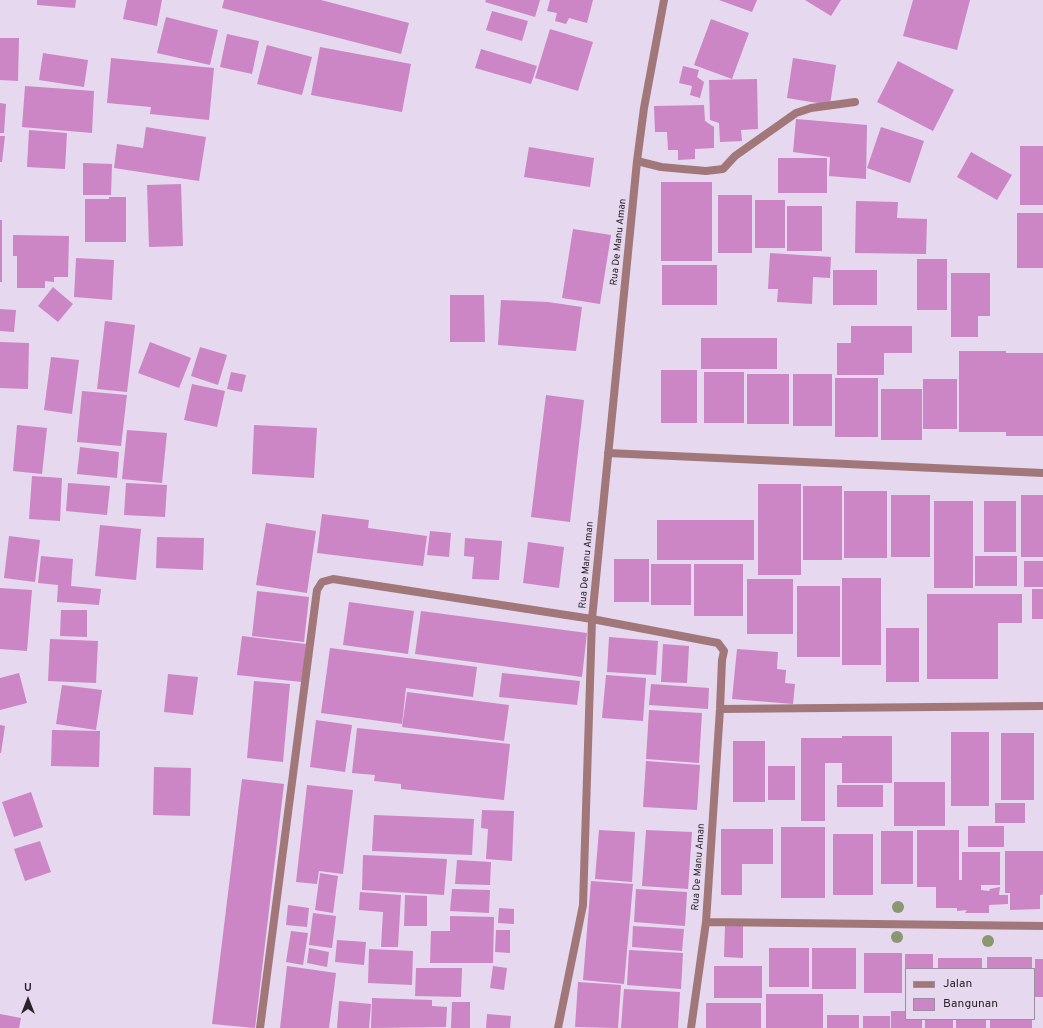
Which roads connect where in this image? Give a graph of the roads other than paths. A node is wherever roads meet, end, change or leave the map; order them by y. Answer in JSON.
{"nodes":[{"id":1,"x":664,"y":0,"type":"edge"},
{"id":2,"x":855,"y":102,"type":"dead end"},
{"id":3,"x":636,"y":161,"type":"junction"},
{"id":4,"x":608,"y":452,"type":"junction"},
{"id":5,"x":1043,"y":473,"type":"edge"},
{"id":6,"x":592,"y":619,"type":"junction"},
{"id":7,"x":1043,"y":706,"type":"edge"},
{"id":8,"x":720,"y":709,"type":"junction"},
{"id":9,"x":706,"y":922,"type":"junction"},
{"id":10,"x":1043,"y":926,"type":"edge"},
{"id":11,"x":260,"y":1028,"type":"edge"},
{"id":12,"x":558,"y":1028,"type":"edge"},
{"id":13,"x":691,"y":1028,"type":"edge"}],
"edges":[{"from":1,"to":3,"type":"street","name":"Rua De Manu Aman"},
{"from":2,"to":3,"type":"street"},
{"from":3,"to":4,"type":"street","name":"Rua De Manu Aman"},
{"from":4,"to":5,"type":"street"},
{"from":4,"to":6,"type":"street","name":"Rua De Manu Aman"},
{"from":6,"to":8,"type":"street","name":"Rua De Manu Aman"},
{"from":6,"to":11,"type":"street"},
{"from":6,"to":12,"type":"street"},
{"from":7,"to":8,"type":"street"},
{"from":8,"to":9,"type":"street","name":"Rua De Manu Aman"},
{"from":9,"to":10,"type":"street"},
{"from":9,"to":13,"type":"street","name":"Rua De Manu Aman"}]}
